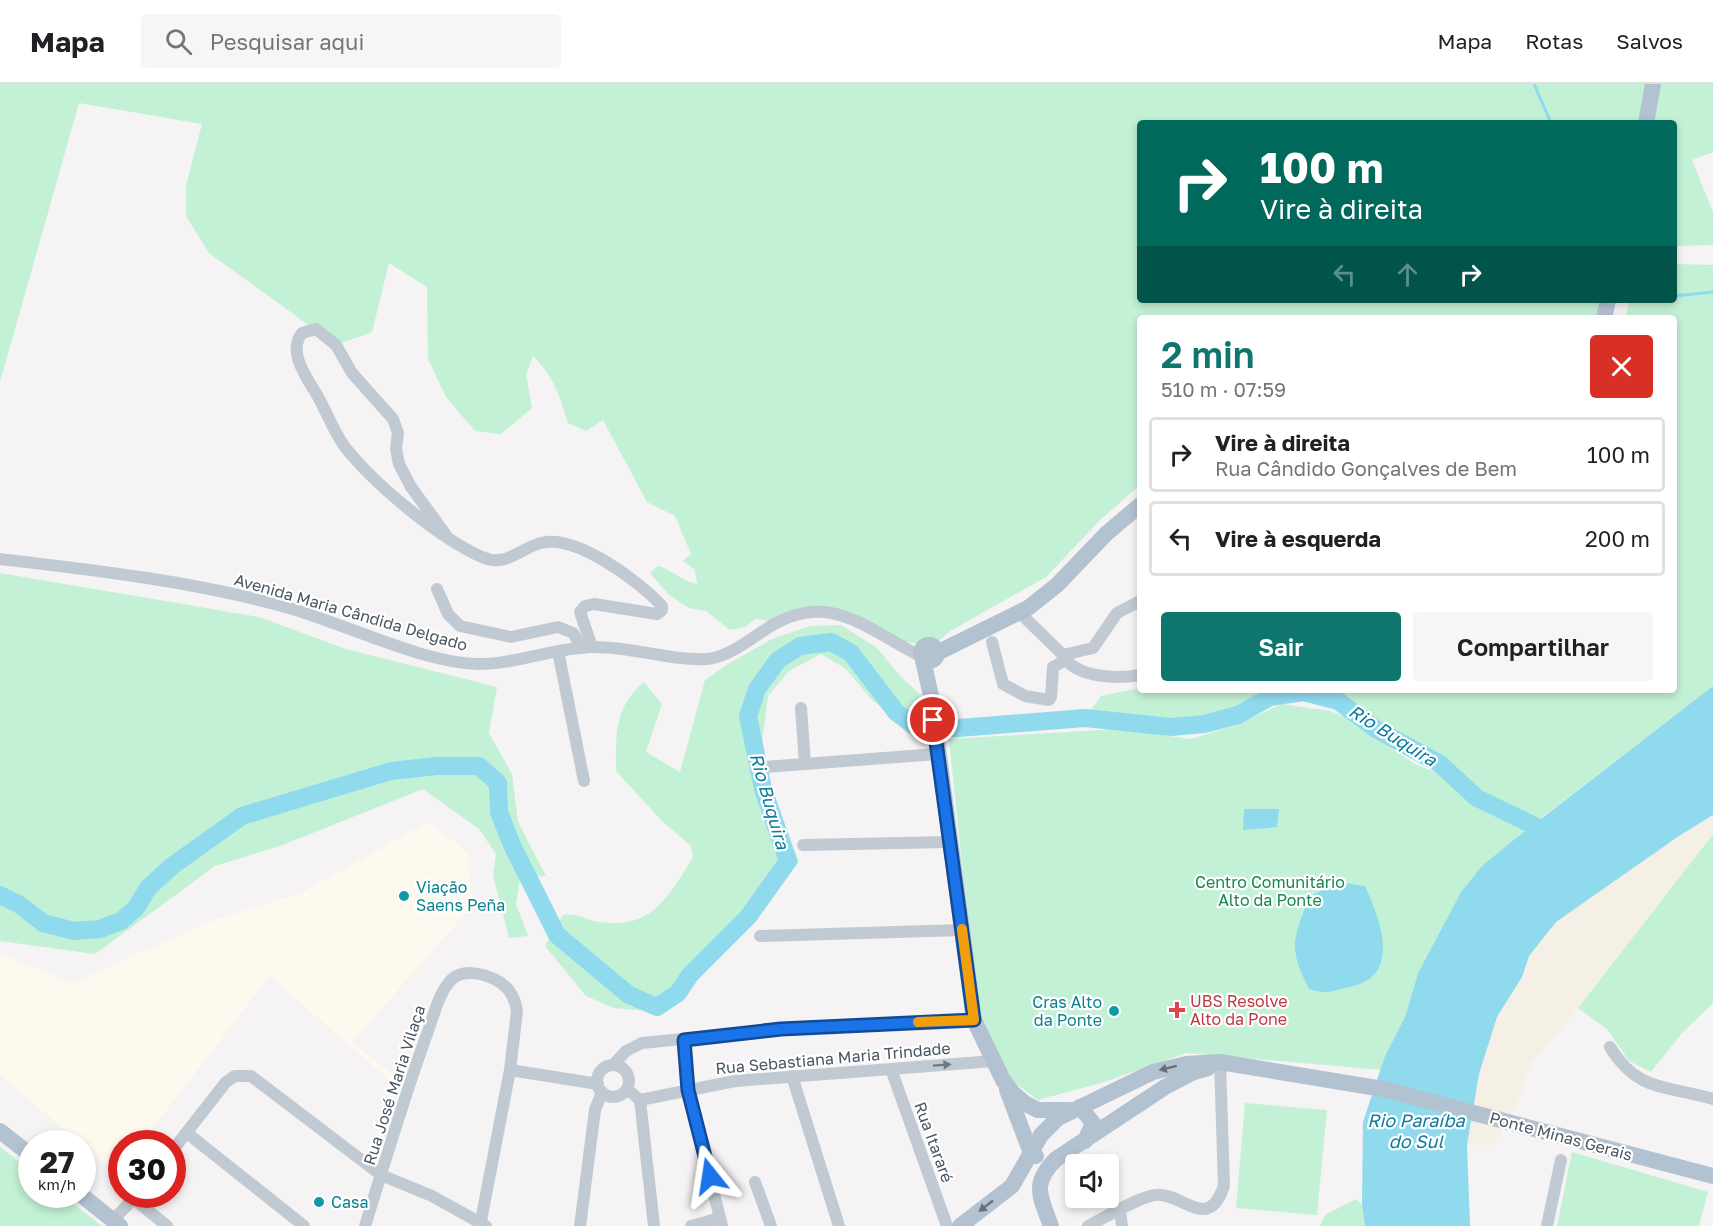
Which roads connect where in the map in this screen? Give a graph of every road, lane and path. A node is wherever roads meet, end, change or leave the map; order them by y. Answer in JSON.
{"nodes":[{"id":1,"x":1653,"y":84,"type":"edge"},
{"id":2,"x":1647,"y":120,"type":"edge"},
{"id":3,"x":1137,"y":508,"type":"edge"},
{"id":4,"x":446,"y":535,"type":"junction"},
{"id":5,"x":0,"y":560,"type":"edge"},
{"id":6,"x":437,"y":589,"type":"dead end"},
{"id":7,"x":1137,"y":602,"type":"edge"},
{"id":8,"x":1020,"y":613,"type":"junction"},
{"id":9,"x":992,"y":642,"type":"dead end"},
{"id":10,"x":587,"y":647,"type":"junction"},
{"id":11,"x":558,"y":651,"type":"junction"},
{"id":12,"x":928,"y":654,"type":"junction"},
{"id":13,"x":1064,"y":658,"type":"junction"},
{"id":14,"x":1137,"y":675,"type":"edge"},
{"id":15,"x":801,"y":708,"type":"dead end"},
{"id":16,"x":936,"y":748,"type":"junction"},
{"id":17,"x":805,"y":764,"type":"junction"},
{"id":18,"x":765,"y":767,"type":"dead end"},
{"id":19,"x":584,"y":781,"type":"dead end"},
{"id":20,"x":949,"y":842,"type":"junction"},
{"id":21,"x":803,"y":845,"type":"dead end"},
{"id":22,"x":963,"y":930,"type":"junction"},
{"id":23,"x":760,"y":936,"type":"dead end"},
{"id":24,"x":974,"y":1020,"type":"junction"},
{"id":25,"x":684,"y":1040,"type":"junction"},
{"id":26,"x":1610,"y":1047,"type":"dead end"},
{"id":27,"x":994,"y":1061,"type":"junction"},
{"id":28,"x":1222,"y":1063,"type":"junction"},
{"id":29,"x":615,"y":1064,"type":"junction"},
{"id":30,"x":891,"y":1069,"type":"junction"},
{"id":31,"x":510,"y":1070,"type":"junction"},
{"id":32,"x":792,"y":1076,"type":"junction"},
{"id":33,"x":1003,"y":1080,"type":"junction"},
{"id":34,"x":599,"y":1088,"type":"junction"},
{"id":35,"x":627,"y":1089,"type":"junction"},
{"id":36,"x":688,"y":1090,"type":"junction"},
{"id":37,"x":1713,"y":1099,"type":"edge"},
{"id":38,"x":640,"y":1100,"type":"junction"},
{"id":39,"x":1076,"y":1108,"type":"junction"},
{"id":40,"x":0,"y":1131,"type":"edge"},
{"id":41,"x":187,"y":1133,"type":"joint"},
{"id":42,"x":1085,"y":1141,"type":"junction"},
{"id":43,"x":18,"y":1145,"type":"edge"},
{"id":44,"x":1031,"y":1153,"type":"junction"},
{"id":45,"x":1056,"y":1159,"type":"junction"},
{"id":46,"x":1561,"y":1160,"type":"dead end"},
{"id":47,"x":381,"y":1175,"type":"junction"},
{"id":48,"x":1713,"y":1176,"type":"edge"},
{"id":49,"x":755,"y":1182,"type":"dead end"},
{"id":50,"x":1012,"y":1186,"type":"junction"},
{"id":51,"x":1039,"y":1193,"type":"junction"},
{"id":52,"x":96,"y":1207,"type":"edge"},
{"id":53,"x":128,"y":1208,"type":"edge"},
{"id":54,"x":147,"y":1208,"type":"edge"},
{"id":55,"x":1120,"y":1211,"type":"junction"},
{"id":56,"x":721,"y":1222,"type":"edge"},
{"id":57,"x":116,"y":1223,"type":"edge"},
{"id":58,"x":482,"y":1225,"type":"edge"},
{"id":59,"x":166,"y":1226,"type":"edge"},
{"id":60,"x":304,"y":1226,"type":"edge"},
{"id":61,"x":365,"y":1226,"type":"edge"},
{"id":62,"x":580,"y":1226,"type":"edge"},
{"id":63,"x":654,"y":1226,"type":"edge"},
{"id":64,"x":691,"y":1226,"type":"edge"},
{"id":65,"x":771,"y":1226,"type":"edge"},
{"id":66,"x":839,"y":1226,"type":"edge"},
{"id":67,"x":947,"y":1226,"type":"edge"},
{"id":68,"x":960,"y":1226,"type":"edge"},
{"id":69,"x":1051,"y":1226,"type":"edge"},
{"id":70,"x":1088,"y":1226,"type":"edge"},
{"id":71,"x":1122,"y":1226,"type":"edge"},
{"id":72,"x":1547,"y":1226,"type":"edge"}],
"edges":[{"from":1,"to":2,"type":"main road"},
{"from":3,"to":8,"type":"main road"},
{"from":4,"to":4,"type":"street"},
{"from":4,"to":10,"type":"street"},
{"from":5,"to":11,"type":"street","name":"Avenida Maria Cândida Delgado"},
{"from":6,"to":10,"type":"street"},
{"from":7,"to":13,"type":"street"},
{"from":8,"to":12,"type":"main road"},
{"from":8,"to":13,"type":"street"},
{"from":9,"to":13,"type":"street"},
{"from":10,"to":11,"type":"street","name":"Avenida Maria Cândida Delgado"},
{"from":10,"to":12,"type":"street","name":"Avenida Maria Cândida Delgado"},
{"from":11,"to":19,"type":"street"},
{"from":12,"to":16,"type":"main road"},
{"from":13,"to":14,"type":"street"},
{"from":15,"to":17,"type":"street"},
{"from":16,"to":17,"type":"street"},
{"from":16,"to":20,"type":"main road"},
{"from":17,"to":18,"type":"street"},
{"from":20,"to":21,"type":"street"},
{"from":20,"to":22,"type":"main road"},
{"from":22,"to":23,"type":"street"},
{"from":22,"to":24,"type":"main road"},
{"from":24,"to":25,"type":"street"},
{"from":24,"to":27,"type":"main road"},
{"from":25,"to":29,"type":"street"},
{"from":25,"to":36,"type":"street"},
{"from":26,"to":37,"type":"street"},
{"from":30,"to":27,"type":"street","name":"Rua Sebastiana Maria Trindade","one_way":true},
{"from":27,"to":33,"type":"main road"},
{"from":28,"to":39,"type":"main road","one_way":true},
{"from":28,"to":42,"type":"main road"},
{"from":28,"to":48,"type":"main road","name":"Ponte Minas Gerais"},
{"from":28,"to":55,"type":"street"},
{"from":29,"to":34,"type":"street"},
{"from":29,"to":35,"type":"street"},
{"from":30,"to":32,"type":"street","name":"Rua Sebastiana Maria Trindade"},
{"from":30,"to":67,"type":"street","name":"Rua Itararé"},
{"from":31,"to":34,"type":"street"},
{"from":31,"to":47,"type":"street","name":"Rua José Maria Vilaça"},
{"from":31,"to":58,"type":"street"},
{"from":32,"to":36,"type":"street","name":"Rua Sebastiana Maria Trindade"},
{"from":32,"to":66,"type":"street"},
{"from":33,"to":39,"type":"main road"},
{"from":33,"to":44,"type":"main road"},
{"from":34,"to":35,"type":"street"},
{"from":34,"to":62,"type":"street"},
{"from":35,"to":38,"type":"street"},
{"from":36,"to":38,"type":"street","name":"Rua Sebastiana Maria Trindade"},
{"from":36,"to":56,"type":"street"},
{"from":38,"to":63,"type":"street"},
{"from":39,"to":42,"type":"main road"},
{"from":39,"to":44,"type":"main road"},
{"from":40,"to":43,"type":"main road"},
{"from":41,"to":47,"type":"street"},
{"from":41,"to":60,"type":"street"},
{"from":42,"to":45,"type":"main road"},
{"from":44,"to":45,"type":"main road"},
{"from":44,"to":50,"type":"main road"},
{"from":45,"to":51,"type":"main road"},
{"from":46,"to":72,"type":"street"},
{"from":47,"to":58,"type":"street"},
{"from":47,"to":61,"type":"street","name":"Rua José Maria Vilaça"},
{"from":49,"to":65,"type":"street"},
{"from":50,"to":51,"type":"main road"},
{"from":50,"to":68,"type":"main road","one_way":true},
{"from":51,"to":69,"type":"main road"},
{"from":52,"to":57,"type":"main road"},
{"from":53,"to":57,"type":"street"},
{"from":54,"to":59,"type":"street"},
{"from":55,"to":70,"type":"street"},
{"from":55,"to":71,"type":"street"},
{"from":56,"to":64,"type":"street"}]}
